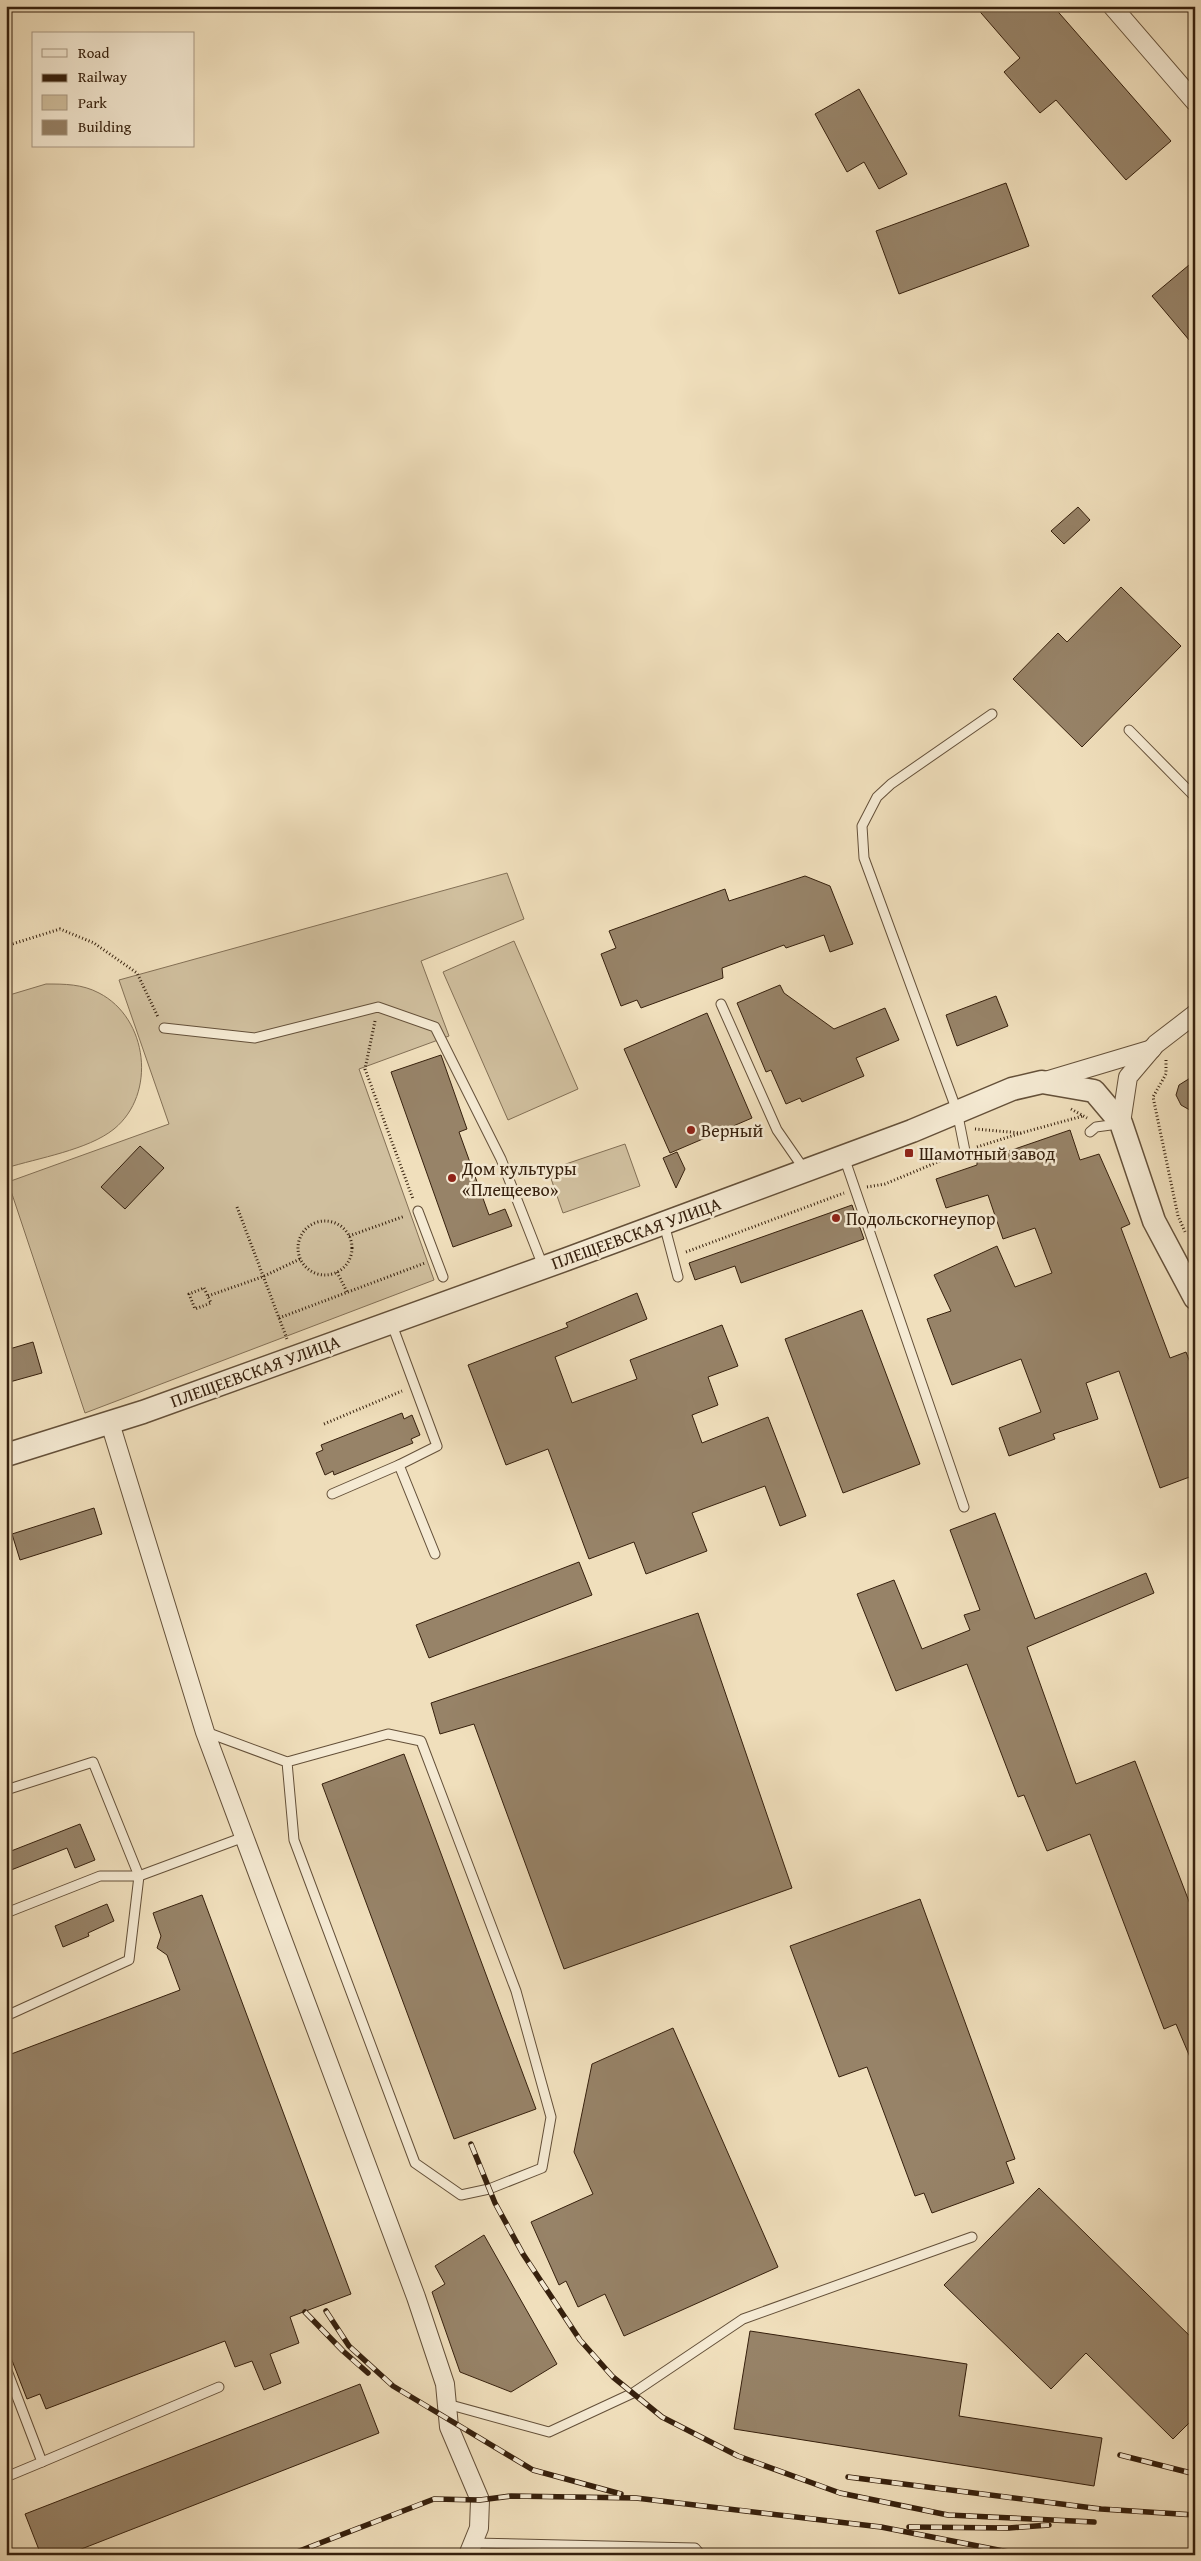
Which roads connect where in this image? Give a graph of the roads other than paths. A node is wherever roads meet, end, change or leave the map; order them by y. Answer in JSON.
{"nodes":[{"id":1,"x":1112,"y":6,"type":"edge"},
{"id":2,"x":1195,"y":102,"type":"edge"},
{"id":3,"x":992,"y":714,"type":"dead end"},
{"id":4,"x":1129,"y":730,"type":"dead end"},
{"id":5,"x":1195,"y":797,"type":"edge"},
{"id":6,"x":721,"y":1004,"type":"dead end"},
{"id":7,"x":1195,"y":1014,"type":"edge"},
{"id":8,"x":164,"y":1028,"type":"road end"},
{"id":9,"x":1152,"y":1049,"type":"junction"},
{"id":10,"x":1042,"y":1082,"type":"junction"},
{"id":11,"x":958,"y":1120,"type":"junction"},
{"id":12,"x":1121,"y":1123,"type":"junction"},
{"id":13,"x":1093,"y":1130,"type":"road end"},
{"id":14,"x":965,"y":1151,"type":"road end"},
{"id":15,"x":844,"y":1157,"type":"junction"},
{"id":16,"x":806,"y":1172,"type":"junction"},
{"id":17,"x":418,"y":1211,"type":"road end"},
{"id":18,"x":664,"y":1223,"type":"junction"},
{"id":19,"x":543,"y":1267,"type":"junction"},
{"id":20,"x":443,"y":1277,"type":"dead end"},
{"id":21,"x":678,"y":1277,"type":"dead end"},
{"id":22,"x":1195,"y":1298,"type":"edge"},
{"id":23,"x":390,"y":1322,"type":"junction"},
{"id":24,"x":110,"y":1423,"type":"junction"},
{"id":25,"x":6,"y":1454,"type":"edge"},
{"id":26,"x":399,"y":1465,"type":"junction"},
{"id":27,"x":332,"y":1494,"type":"dead end"},
{"id":28,"x":964,"y":1507,"type":"dead end"},
{"id":29,"x":435,"y":1554,"type":"dead end"},
{"id":30,"x":205,"y":1732,"type":"junction"},
{"id":31,"x":287,"y":1762,"type":"junction"},
{"id":32,"x":6,"y":1790,"type":"edge"},
{"id":33,"x":244,"y":1837,"type":"junction"},
{"id":34,"x":139,"y":1876,"type":"junction"},
{"id":35,"x":6,"y":1913,"type":"edge"},
{"id":36,"x":6,"y":2016,"type":"edge"},
{"id":37,"x":972,"y":2237,"type":"dead end"},
{"id":38,"x":6,"y":2368,"type":"edge"},
{"id":39,"x":219,"y":2387,"type":"dead end"},
{"id":40,"x":447,"y":2404,"type":"junction"},
{"id":41,"x":42,"y":2462,"type":"junction"},
{"id":42,"x":6,"y":2477,"type":"edge"},
{"id":43,"x":470,"y":2549,"type":"edge"},
{"id":44,"x":701,"y":2555,"type":"edge"}],
"edges":[{"from":1,"to":2,"type":"street"},
{"from":3,"to":11,"type":"lane"},
{"from":4,"to":5,"type":"lane"},
{"from":6,"to":16,"type":"lane"},
{"from":7,"to":9,"type":"street"},
{"from":8,"to":19,"type":"lane"},
{"from":9,"to":10,"type":"street"},
{"from":9,"to":12,"type":"street"},
{"from":10,"to":11,"type":"street","name":"ПЛЕЩЕЕВСКАЯ УЛИЦА"},
{"from":10,"to":12,"type":"street","name":"ПЛЕЩЕЕВСКАЯ УЛИЦА"},
{"from":11,"to":14,"type":"lane"},
{"from":11,"to":15,"type":"street","name":"ПЛЕЩЕЕВСКАЯ УЛИЦА"},
{"from":12,"to":13,"type":"lane"},
{"from":12,"to":22,"type":"street"},
{"from":15,"to":16,"type":"street","name":"ПЛЕЩЕЕВСКАЯ УЛИЦА"},
{"from":15,"to":28,"type":"lane"},
{"from":16,"to":18,"type":"street","name":"ПЛЕЩЕЕВСКАЯ УЛИЦА"},
{"from":17,"to":20,"type":"lane"},
{"from":18,"to":19,"type":"street","name":"ПЛЕЩЕЕВСКАЯ УЛИЦА"},
{"from":18,"to":21,"type":"lane"},
{"from":19,"to":23,"type":"street","name":"ПЛЕЩЕЕВСКАЯ УЛИЦА"},
{"from":23,"to":24,"type":"street","name":"ПЛЕЩЕЕВСКАЯ УЛИЦА"},
{"from":23,"to":26,"type":"lane"},
{"from":24,"to":25,"type":"street","name":"ПЛЕЩЕЕВСКАЯ УЛИЦА"},
{"from":24,"to":30,"type":"street"},
{"from":26,"to":27,"type":"lane"},
{"from":26,"to":29,"type":"lane"},
{"from":30,"to":31,"type":"lane"},
{"from":30,"to":33,"type":"street"},
{"from":31,"to":31,"type":"lane"},
{"from":32,"to":34,"type":"lane"},
{"from":33,"to":34,"type":"lane"},
{"from":33,"to":40,"type":"street"},
{"from":34,"to":35,"type":"lane"},
{"from":34,"to":36,"type":"lane"},
{"from":37,"to":40,"type":"lane"},
{"from":38,"to":41,"type":"lane"},
{"from":39,"to":41,"type":"lane"},
{"from":40,"to":43,"type":"street"},
{"from":41,"to":42,"type":"lane"},
{"from":43,"to":44,"type":"lane"}]}
